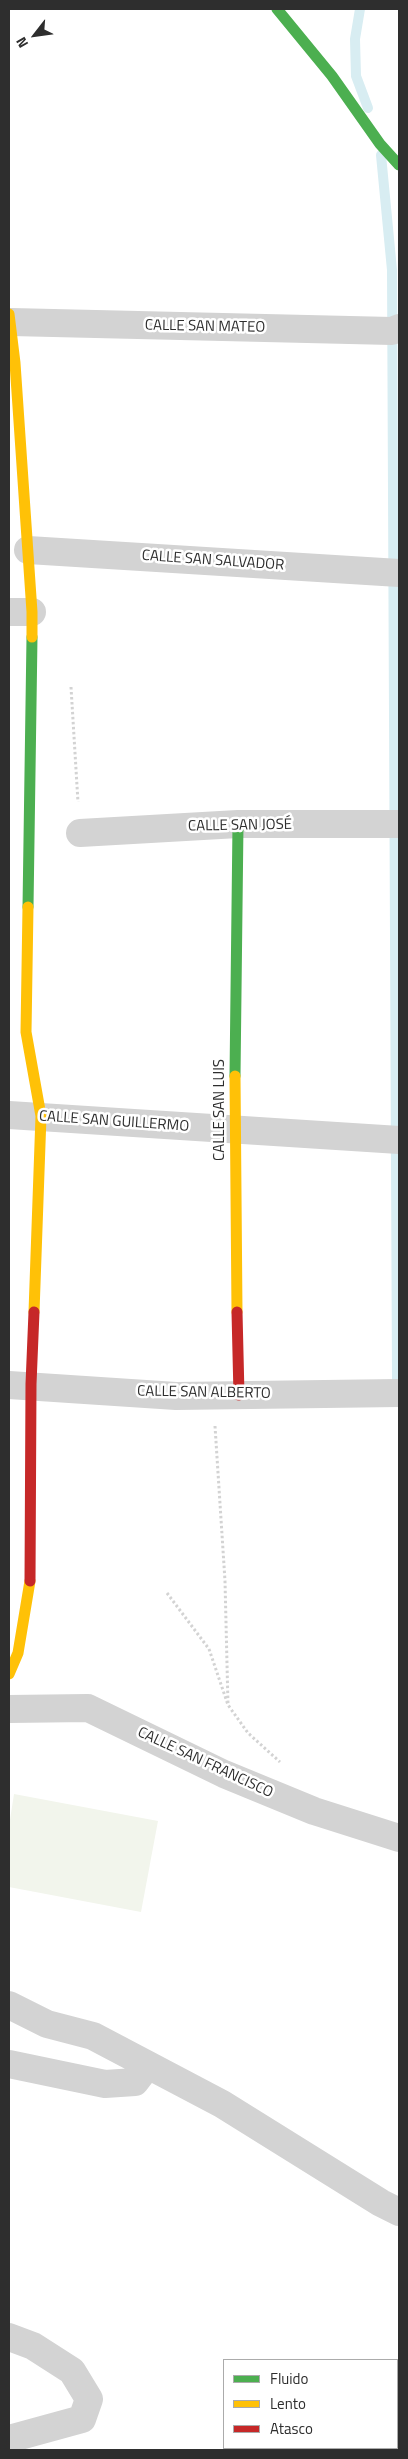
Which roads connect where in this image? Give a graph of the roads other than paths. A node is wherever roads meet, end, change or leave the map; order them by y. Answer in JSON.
{"nodes":[{"id":1,"x":278,"y":9,"type":"edge"},
{"id":2,"x":399,"y":165,"type":"edge"},
{"id":3,"x":10,"y":318,"type":"edge"},
{"id":4,"x":399,"y":328,"type":"edge"},
{"id":5,"x":28,"y":550,"type":"junction"},
{"id":6,"x":399,"y":573,"type":"edge"},
{"id":7,"x":20,"y":612,"type":"edge"},
{"id":8,"x":238,"y":824,"type":"junction"},
{"id":9,"x":399,"y":824,"type":"edge"},
{"id":10,"x":80,"y":833,"type":"dead end"},
{"id":11,"x":9,"y":1115,"type":"edge"},
{"id":12,"x":41,"y":1116,"type":"junction"},
{"id":13,"x":234,"y":1131,"type":"junction"},
{"id":14,"x":399,"y":1140,"type":"edge"},
{"id":15,"x":20,"y":1384,"type":"edge"},
{"id":16,"x":399,"y":1393,"type":"edge"},
{"id":17,"x":226,"y":1396,"type":"junction"},
{"id":18,"x":9,"y":1674,"type":"edge"},
{"id":19,"x":9,"y":1709,"type":"edge"},
{"id":20,"x":399,"y":1838,"type":"edge"},
{"id":21,"x":9,"y":2005,"type":"edge"},
{"id":22,"x":9,"y":2064,"type":"edge"},
{"id":23,"x":148,"y":2065,"type":"junction"},
{"id":24,"x":399,"y":2212,"type":"edge"},
{"id":25,"x":9,"y":2337,"type":"edge"},
{"id":26,"x":9,"y":2439,"type":"edge"}],
"edges":[{"from":1,"to":2,"type":"street"},
{"from":3,"to":4,"type":"street","name":"CALLE SAN MATEO"},
{"from":3,"to":5,"type":"street"},
{"from":5,"to":6,"type":"street","name":"CALLE SAN SALVADOR"},
{"from":5,"to":7,"type":"street"},
{"from":7,"to":12,"type":"street"},
{"from":8,"to":9,"type":"street","name":"CALLE SAN JOSÉ"},
{"from":8,"to":10,"type":"street","name":"CALLE SAN JOSÉ"},
{"from":8,"to":13,"type":"street","name":"CALLE SAN LUIS"},
{"from":11,"to":12,"type":"street","name":"CALLE SAN GUILLERMO"},
{"from":12,"to":13,"type":"street","name":"CALLE SAN GUILLERMO"},
{"from":12,"to":15,"type":"street"},
{"from":13,"to":14,"type":"street","name":"CALLE SAN GUILLERMO"},
{"from":13,"to":17,"type":"street","name":"CALLE SAN LUIS"},
{"from":15,"to":17,"type":"street","name":"CALLE SAN ALBERTO"},
{"from":15,"to":18,"type":"street"},
{"from":16,"to":17,"type":"street","name":"CALLE SAN ALBERTO"},
{"from":19,"to":20,"type":"street","name":"CALLE SAN FRANCISCO"},
{"from":21,"to":23,"type":"street"},
{"from":22,"to":23,"type":"street"},
{"from":23,"to":24,"type":"street"},
{"from":25,"to":26,"type":"street"}]}
